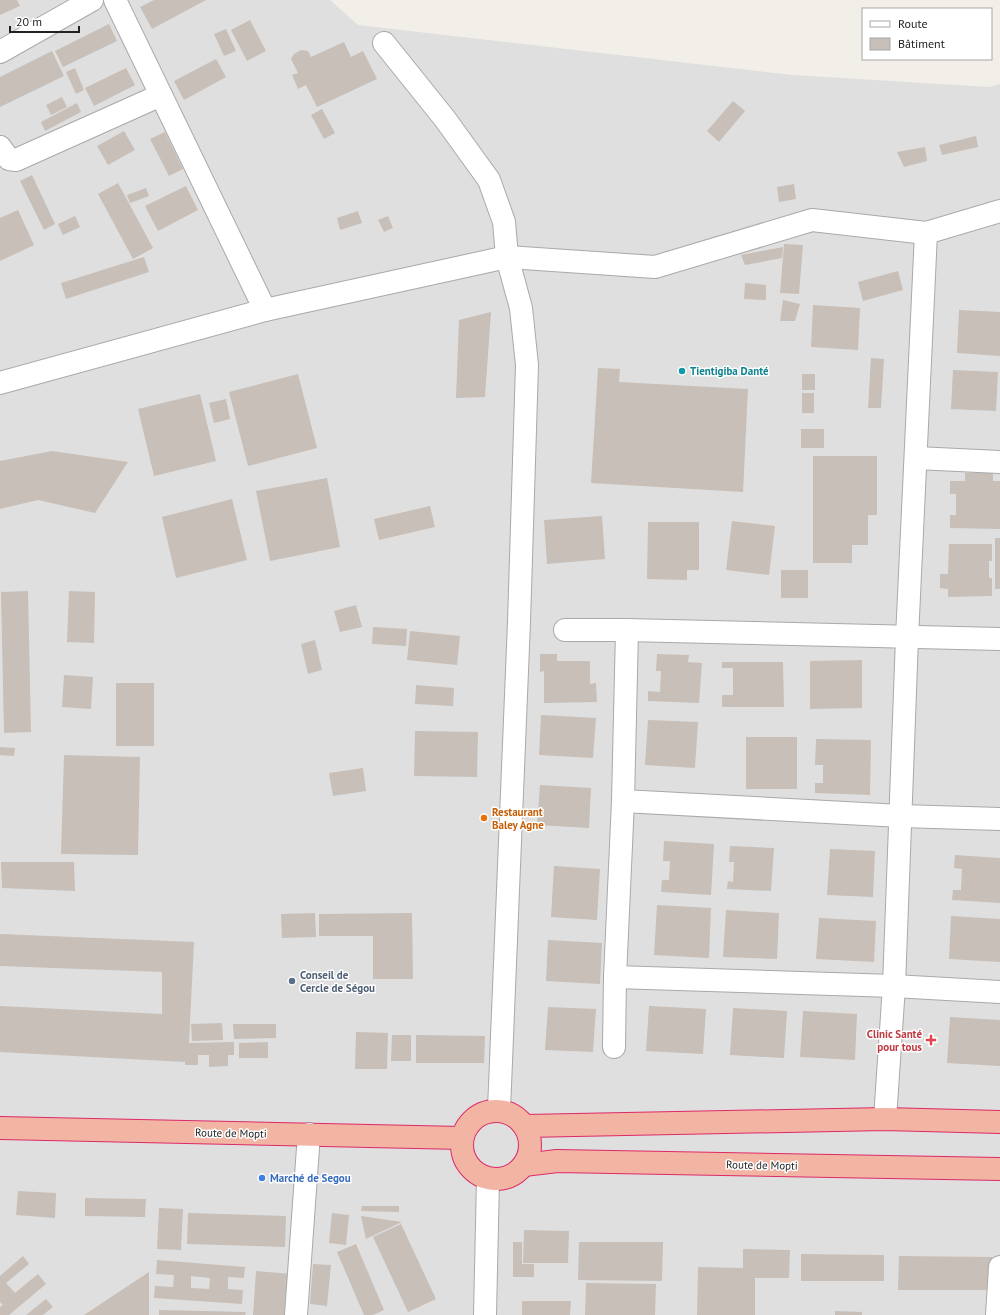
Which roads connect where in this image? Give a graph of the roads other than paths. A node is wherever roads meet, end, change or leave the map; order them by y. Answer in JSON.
{"nodes":[{"id":1,"x":92,"y":0,"type":"edge"},
{"id":2,"x":115,"y":0,"type":"edge"},
{"id":3,"x":384,"y":43,"type":"dead end"},
{"id":4,"x":0,"y":52,"type":"edge"},
{"id":5,"x":161,"y":94,"type":"junction"},
{"id":6,"x":0,"y":147,"type":"edge"},
{"id":7,"x":1000,"y":210,"type":"edge"},
{"id":8,"x":926,"y":233,"type":"junction"},
{"id":9,"x":507,"y":257,"type":"junction"},
{"id":10,"x":265,"y":310,"type":"junction"},
{"id":11,"x":0,"y":383,"type":"edge"},
{"id":12,"x":916,"y":458,"type":"junction"},
{"id":13,"x":1000,"y":462,"type":"edge"},
{"id":14,"x":565,"y":630,"type":"dead end"},
{"id":15,"x":627,"y":630,"type":"junction"},
{"id":16,"x":907,"y":638,"type":"junction"},
{"id":17,"x":1000,"y":639,"type":"edge"},
{"id":18,"x":623,"y":801,"type":"junction"},
{"id":19,"x":901,"y":816,"type":"junction"},
{"id":20,"x":1000,"y":819,"type":"edge"},
{"id":21,"x":615,"y":977,"type":"junction"},
{"id":22,"x":894,"y":986,"type":"junction"},
{"id":23,"x":1000,"y":992,"type":"edge"},
{"id":24,"x":614,"y":1048,"type":"dead end"},
{"id":25,"x":499,"y":1110,"type":"junction"},
{"id":26,"x":885,"y":1119,"type":"junction"},
{"id":27,"x":1000,"y":1122,"type":"edge"},
{"id":28,"x":525,"y":1126,"type":"junction"},
{"id":29,"x":0,"y":1128,"type":"edge"},
{"id":30,"x":309,"y":1134,"type":"junction"},
{"id":31,"x":462,"y":1138,"type":"junction"},
{"id":32,"x":524,"y":1165,"type":"junction"},
{"id":33,"x":1000,"y":1169,"type":"edge"},
{"id":34,"x":488,"y":1179,"type":"junction"},
{"id":35,"x":1000,"y":1267,"type":"edge"},
{"id":36,"x":296,"y":1315,"type":"edge"},
{"id":37,"x":485,"y":1315,"type":"edge"},
{"id":38,"x":997,"y":1315,"type":"edge"}],
"edges":[{"from":1,"to":4,"type":"street"},
{"from":2,"to":5,"type":"street"},
{"from":3,"to":9,"type":"street"},
{"from":5,"to":6,"type":"street"},
{"from":5,"to":10,"type":"street"},
{"from":7,"to":8,"type":"street"},
{"from":8,"to":9,"type":"street"},
{"from":8,"to":12,"type":"street"},
{"from":9,"to":10,"type":"street"},
{"from":9,"to":25,"type":"street"},
{"from":10,"to":11,"type":"street"},
{"from":12,"to":13,"type":"street"},
{"from":12,"to":16,"type":"street"},
{"from":14,"to":15,"type":"street"},
{"from":15,"to":16,"type":"street"},
{"from":15,"to":18,"type":"street"},
{"from":16,"to":17,"type":"street"},
{"from":16,"to":19,"type":"street"},
{"from":18,"to":19,"type":"street"},
{"from":18,"to":21,"type":"street"},
{"from":19,"to":20,"type":"street"},
{"from":19,"to":22,"type":"street"},
{"from":21,"to":22,"type":"street"},
{"from":21,"to":24,"type":"street"},
{"from":22,"to":23,"type":"street"},
{"from":22,"to":26,"type":"street"},
{"from":25,"to":28,"type":"highway"},
{"from":25,"to":31,"type":"highway"},
{"from":26,"to":27,"type":"highway"},
{"from":26,"to":28,"type":"highway"},
{"from":28,"to":32,"type":"highway"},
{"from":29,"to":30,"type":"highway","name":"Route de Mopti"},
{"from":30,"to":31,"type":"highway","name":"Route de Mopti"},
{"from":30,"to":36,"type":"street"},
{"from":31,"to":34,"type":"highway"},
{"from":32,"to":33,"type":"highway","name":"Route de Mopti"},
{"from":32,"to":34,"type":"highway"},
{"from":34,"to":37,"type":"street"},
{"from":35,"to":38,"type":"street"}]}
